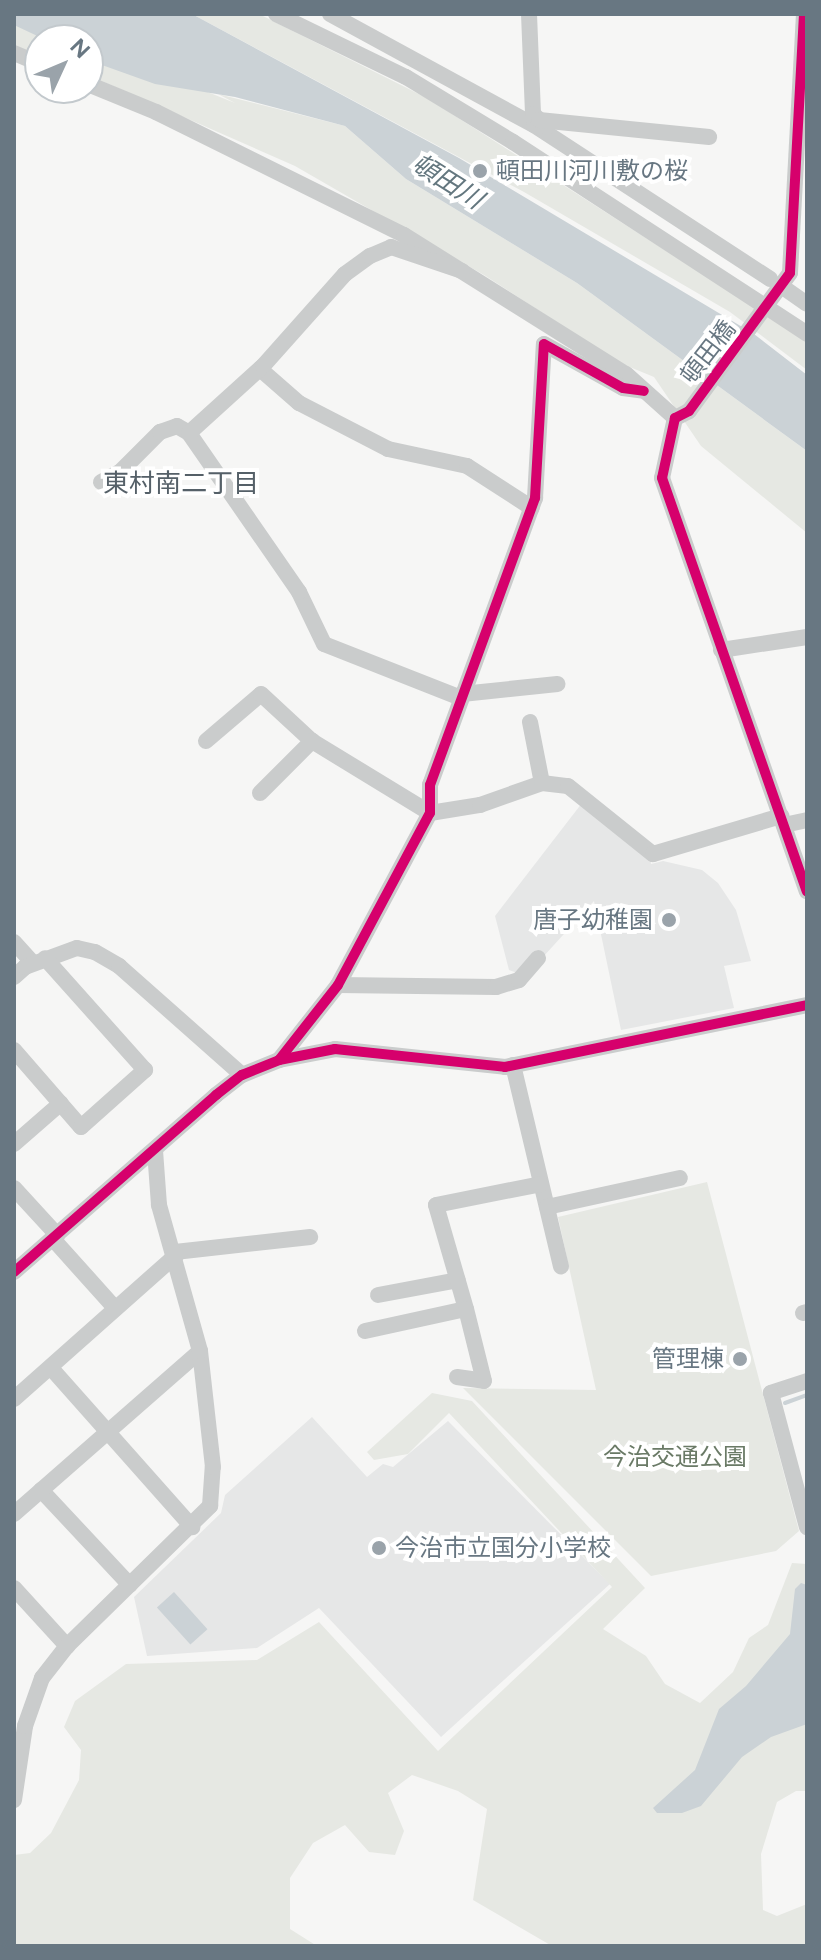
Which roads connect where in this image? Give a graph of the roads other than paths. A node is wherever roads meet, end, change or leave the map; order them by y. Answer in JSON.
{"nodes":[{"id":1,"x":276,"y":14,"type":"edge"},
{"id":2,"x":330,"y":14,"type":"edge"},
{"id":3,"x":529,"y":14,"type":"edge"},
{"id":4,"x":805,"y":21,"type":"edge"},
{"id":5,"x":104,"y":91,"type":"edge"},
{"id":6,"x":539,"y":120,"type":"junction"},
{"id":7,"x":709,"y":137,"type":"dead end"},
{"id":8,"x":802,"y":142,"type":"edge"},
{"id":9,"x":567,"y":146,"type":"junction"},
{"id":10,"x":462,"y":271,"type":"junction"},
{"id":11,"x":770,"y":279,"type":"dead end"},
{"id":12,"x":787,"y":290,"type":"dead end"},
{"id":13,"x":807,"y":304,"type":"edge"},
{"id":14,"x":764,"y":312,"type":"junction"},
{"id":15,"x":807,"y":334,"type":"edge"},
{"id":16,"x":260,"y":369,"type":"junction"},
{"id":17,"x":644,"y":391,"type":"junction"},
{"id":18,"x":682,"y":415,"type":"junction"},
{"id":19,"x":189,"y":433,"type":"junction"},
{"id":20,"x":101,"y":482,"type":"dead end"},
{"id":21,"x":532,"y":508,"type":"junction"},
{"id":22,"x":807,"y":637,"type":"edge"},
{"id":23,"x":721,"y":650,"type":"junction"},
{"id":24,"x":557,"y":684,"type":"dead end"},
{"id":25,"x":462,"y":696,"type":"junction"},
{"id":26,"x":530,"y":722,"type":"dead end"},
{"id":27,"x":206,"y":741,"type":"dead end"},
{"id":28,"x":312,"y":741,"type":"junction"},
{"id":29,"x":542,"y":783,"type":"junction"},
{"id":30,"x":260,"y":793,"type":"dead end"},
{"id":31,"x":430,"y":813,"type":"junction"},
{"id":32,"x":807,"y":820,"type":"edge"},
{"id":33,"x":782,"y":821,"type":"junction"},
{"id":34,"x":807,"y":891,"type":"edge"},
{"id":35,"x":14,"y":942,"type":"edge"},
{"id":36,"x":538,"y":958,"type":"dead end"},
{"id":37,"x":39,"y":960,"type":"junction"},
{"id":38,"x":14,"y":977,"type":"edge"},
{"id":39,"x":338,"y":985,"type":"junction"},
{"id":40,"x":807,"y":1005,"type":"edge"},
{"id":41,"x":14,"y":1050,"type":"edge"},
{"id":42,"x":279,"y":1060,"type":"junction"},
{"id":43,"x":513,"y":1065,"type":"junction"},
{"id":44,"x":242,"y":1075,"type":"junction"},
{"id":45,"x":61,"y":1103,"type":"junction"},
{"id":46,"x":14,"y":1144,"type":"edge"},
{"id":47,"x":155,"y":1151,"type":"junction"},
{"id":48,"x":680,"y":1178,"type":"dead end"},
{"id":49,"x":541,"y":1184,"type":"junction"},
{"id":50,"x":14,"y":1188,"type":"edge"},
{"id":51,"x":547,"y":1207,"type":"junction"},
{"id":52,"x":55,"y":1237,"type":"junction"},
{"id":53,"x":310,"y":1237,"type":"dead end"},
{"id":54,"x":175,"y":1253,"type":"junction"},
{"id":55,"x":561,"y":1266,"type":"dead end"},
{"id":56,"x":14,"y":1272,"type":"edge"},
{"id":57,"x":458,"y":1280,"type":"junction"},
{"id":58,"x":378,"y":1295,"type":"dead end"},
{"id":59,"x":115,"y":1308,"type":"junction"},
{"id":60,"x":466,"y":1309,"type":"junction"},
{"id":61,"x":365,"y":1331,"type":"dead end"},
{"id":62,"x":200,"y":1351,"type":"junction"},
{"id":63,"x":51,"y":1368,"type":"junction"},
{"id":64,"x":457,"y":1377,"type":"dead end"},
{"id":65,"x":807,"y":1381,"type":"edge"},
{"id":66,"x":14,"y":1399,"type":"edge"},
{"id":67,"x":106,"y":1432,"type":"junction"},
{"id":68,"x":41,"y":1490,"type":"junction"},
{"id":69,"x":14,"y":1514,"type":"edge"},
{"id":70,"x":192,"y":1527,"type":"junction"},
{"id":71,"x":807,"y":1527,"type":"edge"},
{"id":72,"x":130,"y":1585,"type":"junction"},
{"id":73,"x":14,"y":1588,"type":"edge"},
{"id":74,"x":67,"y":1646,"type":"junction"},
{"id":75,"x":19,"y":1720,"type":"edge"},
{"id":76,"x":18,"y":1748,"type":"edge"},
{"id":77,"x":14,"y":1800,"type":"edge"}],
"edges":[{"from":1,"to":14,"type":"street"},
{"from":2,"to":9,"type":"street"},
{"from":3,"to":6,"type":"street"},
{"from":4,"to":8,"type":"street","name":"頓田橋"},
{"from":5,"to":10,"type":"street"},
{"from":6,"to":7,"type":"street"},
{"from":6,"to":9,"type":"street"},
{"from":8,"to":14,"type":"street","name":"頓田橋"},
{"from":9,"to":11,"type":"street"},
{"from":10,"to":16,"type":"street"},
{"from":10,"to":17,"type":"street"},
{"from":12,"to":13,"type":"street"},
{"from":14,"to":15,"type":"street"},
{"from":14,"to":18,"type":"street","name":"頓田橋"},
{"from":16,"to":19,"type":"street"},
{"from":16,"to":21,"type":"street"},
{"from":17,"to":18,"type":"street"},
{"from":17,"to":21,"type":"street"},
{"from":18,"to":23,"type":"street"},
{"from":19,"to":20,"type":"street"},
{"from":19,"to":25,"type":"street"},
{"from":21,"to":25,"type":"street"},
{"from":22,"to":23,"type":"street"},
{"from":23,"to":33,"type":"street"},
{"from":24,"to":25,"type":"street"},
{"from":25,"to":31,"type":"street"},
{"from":26,"to":29,"type":"street"},
{"from":27,"to":28,"type":"street"},
{"from":28,"to":30,"type":"street"},
{"from":28,"to":31,"type":"street"},
{"from":29,"to":31,"type":"street"},
{"from":29,"to":33,"type":"street"},
{"from":31,"to":39,"type":"street"},
{"from":32,"to":33,"type":"street"},
{"from":33,"to":34,"type":"street"},
{"from":35,"to":37,"type":"street"},
{"from":36,"to":39,"type":"street"},
{"from":37,"to":38,"type":"street"},
{"from":37,"to":44,"type":"street"},
{"from":37,"to":45,"type":"street"},
{"from":39,"to":42,"type":"street"},
{"from":40,"to":43,"type":"street"},
{"from":41,"to":45,"type":"street"},
{"from":42,"to":43,"type":"street"},
{"from":42,"to":44,"type":"street"},
{"from":43,"to":49,"type":"street"},
{"from":44,"to":47,"type":"street"},
{"from":45,"to":46,"type":"street"},
{"from":47,"to":52,"type":"street"},
{"from":47,"to":54,"type":"street"},
{"from":48,"to":51,"type":"street"},
{"from":49,"to":51,"type":"street"},
{"from":49,"to":57,"type":"street"},
{"from":50,"to":52,"type":"street"},
{"from":51,"to":55,"type":"street"},
{"from":52,"to":56,"type":"street"},
{"from":52,"to":59,"type":"street"},
{"from":53,"to":54,"type":"street"},
{"from":54,"to":59,"type":"street"},
{"from":54,"to":62,"type":"street"},
{"from":57,"to":58,"type":"street"},
{"from":57,"to":60,"type":"street"},
{"from":59,"to":63,"type":"street"},
{"from":60,"to":61,"type":"street"},
{"from":60,"to":64,"type":"street"},
{"from":62,"to":67,"type":"street"},
{"from":62,"to":70,"type":"street"},
{"from":63,"to":66,"type":"street"},
{"from":63,"to":67,"type":"street"},
{"from":65,"to":71,"type":"street"},
{"from":67,"to":68,"type":"street"},
{"from":67,"to":70,"type":"street"},
{"from":68,"to":69,"type":"street"},
{"from":68,"to":72,"type":"street"},
{"from":70,"to":72,"type":"street"},
{"from":72,"to":74,"type":"street"},
{"from":73,"to":74,"type":"street"},
{"from":74,"to":75,"type":"street"},
{"from":75,"to":76,"type":"street"},
{"from":76,"to":77,"type":"street"}]}
